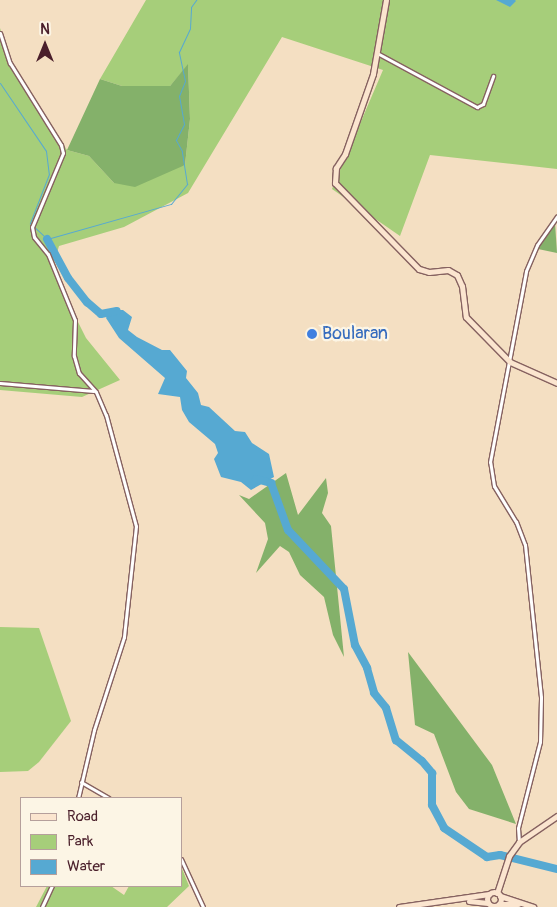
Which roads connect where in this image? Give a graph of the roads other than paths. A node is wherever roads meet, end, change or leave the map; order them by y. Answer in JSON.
{"nodes":[{"id":1,"x":386,"y":0,"type":"edge"},
{"id":2,"x":0,"y":33,"type":"edge"},
{"id":3,"x":377,"y":53,"type":"junction"},
{"id":4,"x":493,"y":76,"type":"dead end"},
{"id":5,"x":557,"y":216,"type":"edge"},
{"id":6,"x":509,"y":360,"type":"junction"},
{"id":7,"x":0,"y":383,"type":"edge"},
{"id":8,"x":557,"y":383,"type":"edge"},
{"id":9,"x":94,"y":390,"type":"junction"},
{"id":10,"x":81,"y":782,"type":"junction"},
{"id":11,"x":78,"y":797,"type":"edge"},
{"id":12,"x":107,"y":797,"type":"edge"},
{"id":13,"x":557,"y":816,"type":"edge"},
{"id":14,"x":519,"y":842,"type":"junction"},
{"id":15,"x":182,"y":861,"type":"edge"},
{"id":16,"x":52,"y":887,"type":"edge"},
{"id":17,"x":489,"y":894,"type":"junction"},
{"id":18,"x":499,"y":894,"type":"junction"},
{"id":19,"x":459,"y":901,"type":"junction"},
{"id":20,"x":489,"y":904,"type":"edge"},
{"id":21,"x":522,"y":904,"type":"junction"},
{"id":22,"x":498,"y":905,"type":"edge"},
{"id":23,"x":42,"y":907,"type":"edge"},
{"id":24,"x":203,"y":907,"type":"edge"},
{"id":25,"x":399,"y":907,"type":"edge"},
{"id":26,"x":533,"y":907,"type":"edge"}],
"edges":[{"from":1,"to":3,"type":"street"},
{"from":2,"to":9,"type":"street"},
{"from":3,"to":4,"type":"street"},
{"from":3,"to":6,"type":"street"},
{"from":5,"to":6,"type":"street"},
{"from":6,"to":8,"type":"street"},
{"from":6,"to":14,"type":"street"},
{"from":7,"to":9,"type":"street"},
{"from":9,"to":10,"type":"street"},
{"from":10,"to":11,"type":"street"},
{"from":10,"to":12,"type":"street"},
{"from":13,"to":14,"type":"street"},
{"from":14,"to":18,"type":"street"},
{"from":15,"to":24,"type":"street"},
{"from":16,"to":23,"type":"street"},
{"from":17,"to":18,"type":"street"},
{"from":17,"to":19,"type":"street"},
{"from":17,"to":20,"type":"street"},
{"from":18,"to":21,"type":"street"},
{"from":18,"to":22,"type":"street"},
{"from":19,"to":20,"type":"street"},
{"from":19,"to":25,"type":"street"},
{"from":20,"to":22,"type":"street"},
{"from":21,"to":22,"type":"street"},
{"from":21,"to":26,"type":"street"}]}
